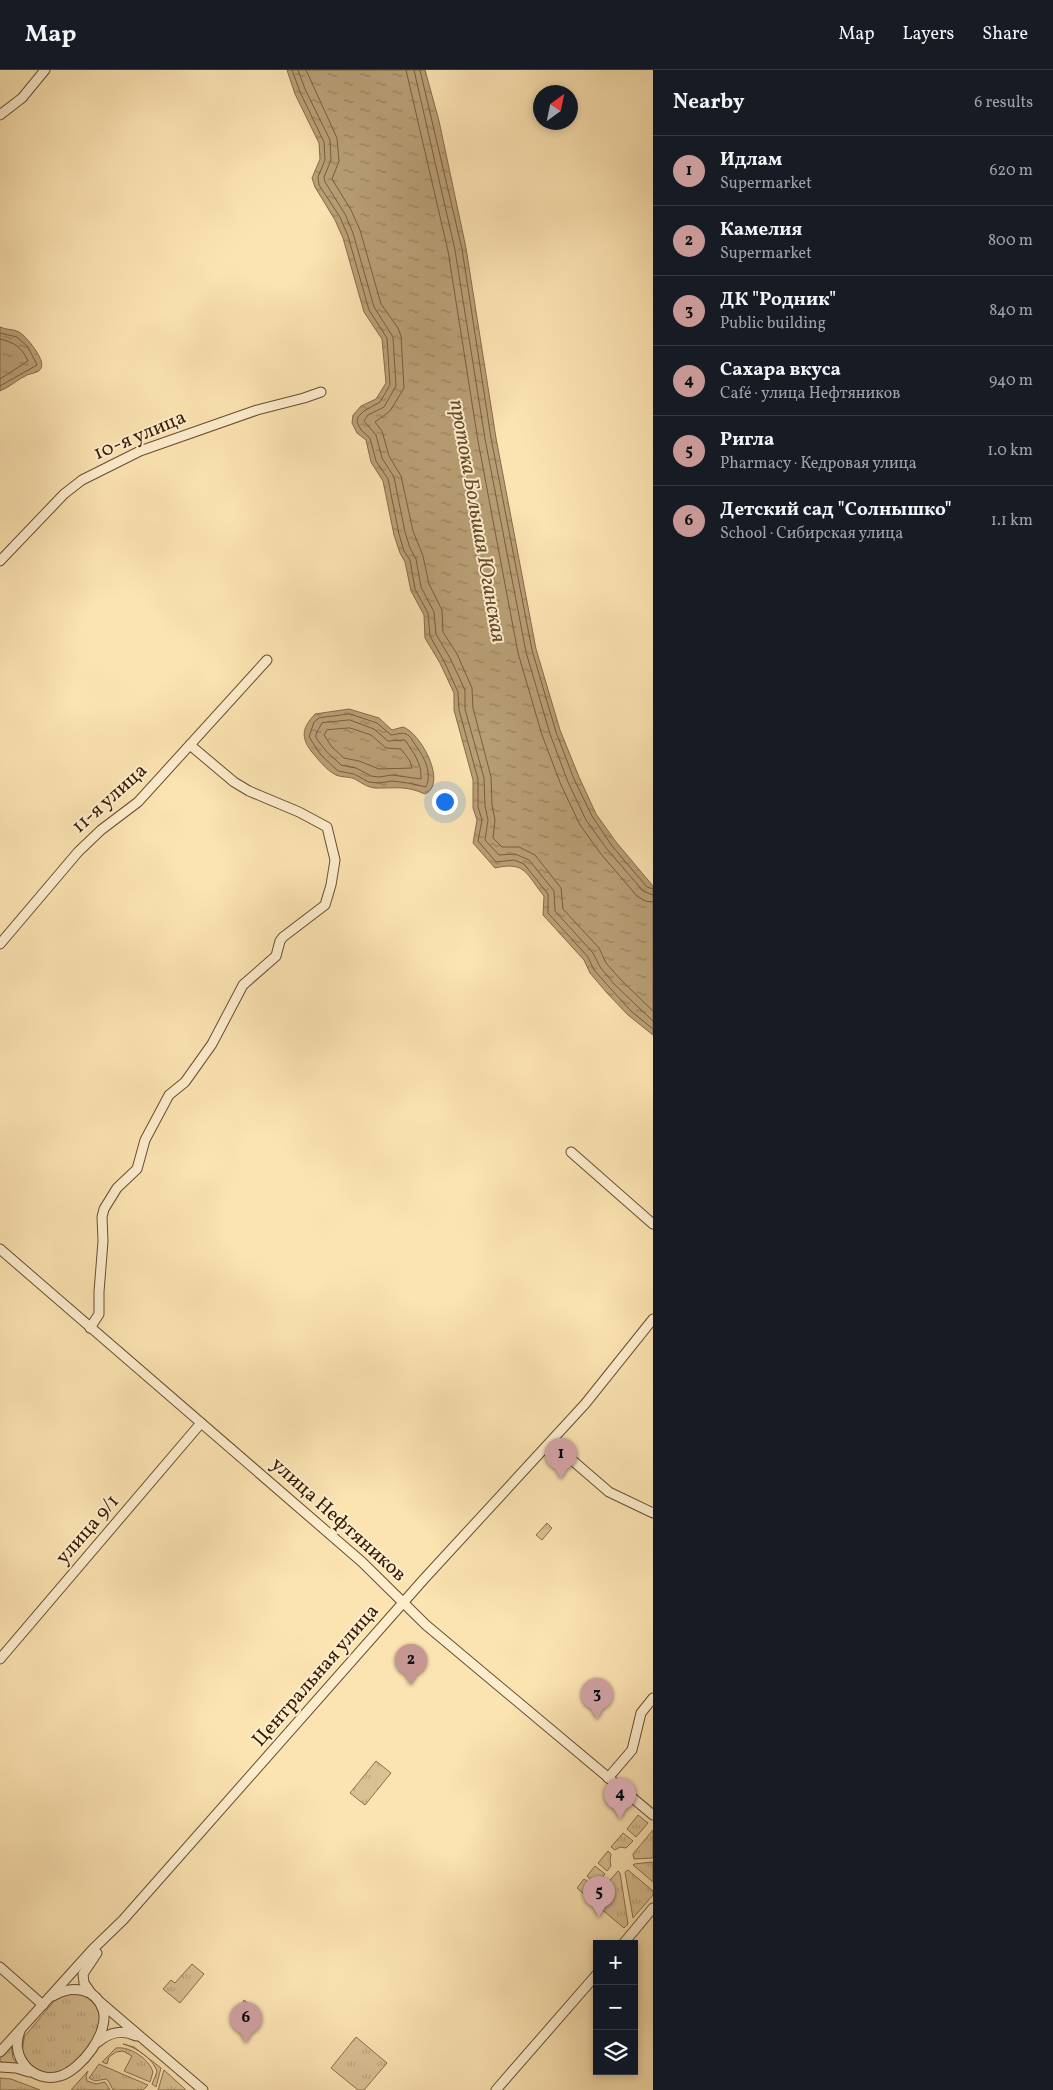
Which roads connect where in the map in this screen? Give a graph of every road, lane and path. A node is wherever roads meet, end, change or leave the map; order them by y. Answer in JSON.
{"nodes":[{"id":1,"x":45,"y":70,"type":"edge"},
{"id":2,"x":0,"y":115,"type":"edge"},
{"id":3,"x":321,"y":392,"type":"dead end"},
{"id":4,"x":0,"y":561,"type":"edge"},
{"id":5,"x":267,"y":660,"type":"dead end"},
{"id":6,"x":190,"y":745,"type":"junction"},
{"id":7,"x":0,"y":944,"type":"edge"},
{"id":8,"x":571,"y":1152,"type":"dead end"},
{"id":9,"x":653,"y":1224,"type":"edge"},
{"id":10,"x":0,"y":1250,"type":"edge"},
{"id":11,"x":653,"y":1319,"type":"edge"},
{"id":12,"x":90,"y":1328,"type":"junction"},
{"id":13,"x":201,"y":1424,"type":"junction"},
{"id":14,"x":551,"y":1442,"type":"junction"},
{"id":15,"x":653,"y":1513,"type":"edge"},
{"id":16,"x":404,"y":1603,"type":"junction"},
{"id":17,"x":0,"y":1659,"type":"edge"},
{"id":18,"x":653,"y":1698,"type":"edge"},
{"id":19,"x":608,"y":1778,"type":"junction"},
{"id":20,"x":653,"y":1815,"type":"edge"},
{"id":21,"x":653,"y":1908,"type":"edge"},
{"id":22,"x":118,"y":1925,"type":"junction"},
{"id":23,"x":626,"y":1940,"type":"edge"},
{"id":24,"x":0,"y":1967,"type":"edge"},
{"id":25,"x":593,"y":1979,"type":"edge"},
{"id":26,"x":94,"y":1996,"type":"junction"},
{"id":27,"x":45,"y":2002,"type":"junction"},
{"id":28,"x":24,"y":2025,"type":"junction"},
{"id":29,"x":145,"y":2040,"type":"junction"},
{"id":30,"x":96,"y":2044,"type":"junction"},
{"id":31,"x":0,"y":2052,"type":"edge"},
{"id":32,"x":0,"y":2067,"type":"edge"},
{"id":33,"x":38,"y":2075,"type":"junction"},
{"id":34,"x":203,"y":2090,"type":"edge"},
{"id":35,"x":496,"y":2090,"type":"edge"}],
"edges":[{"from":1,"to":2,"type":"street"},
{"from":3,"to":4,"type":"street","name":"10-я улица"},
{"from":5,"to":6,"type":"street","name":"11-я улица"},
{"from":6,"to":7,"type":"street","name":"11-я улица"},
{"from":6,"to":12,"type":"street"},
{"from":8,"to":9,"type":"street"},
{"from":10,"to":12,"type":"street","name":"улица Нефтяников"},
{"from":11,"to":14,"type":"street","name":"Центральная улица"},
{"from":12,"to":13,"type":"street","name":"улица Нефтяников"},
{"from":13,"to":16,"type":"street","name":"улица Нефтяников"},
{"from":13,"to":17,"type":"street","name":"улица 9/1"},
{"from":14,"to":15,"type":"street"},
{"from":14,"to":16,"type":"street","name":"Центральная улица"},
{"from":16,"to":19,"type":"street","name":"улица Нефтяников"},
{"from":16,"to":22,"type":"street","name":"Центральная улица"},
{"from":18,"to":19,"type":"street"},
{"from":19,"to":20,"type":"street","name":"улица Нефтяников"},
{"from":21,"to":23,"type":"street"},
{"from":22,"to":26,"type":"street"},
{"from":22,"to":27,"type":"street","name":"Центральная улица"},
{"from":24,"to":27,"type":"street"},
{"from":25,"to":35,"type":"street"},
{"from":26,"to":27,"type":"street"},
{"from":26,"to":29,"type":"street"},
{"from":26,"to":30,"type":"street"},
{"from":27,"to":28,"type":"street","name":"Центральная улица"},
{"from":28,"to":31,"type":"street","name":"Центральная улица"},
{"from":28,"to":33,"type":"street"},
{"from":29,"to":30,"type":"street"},
{"from":29,"to":34,"type":"street"},
{"from":30,"to":33,"type":"street"},
{"from":32,"to":33,"type":"street"}]}
